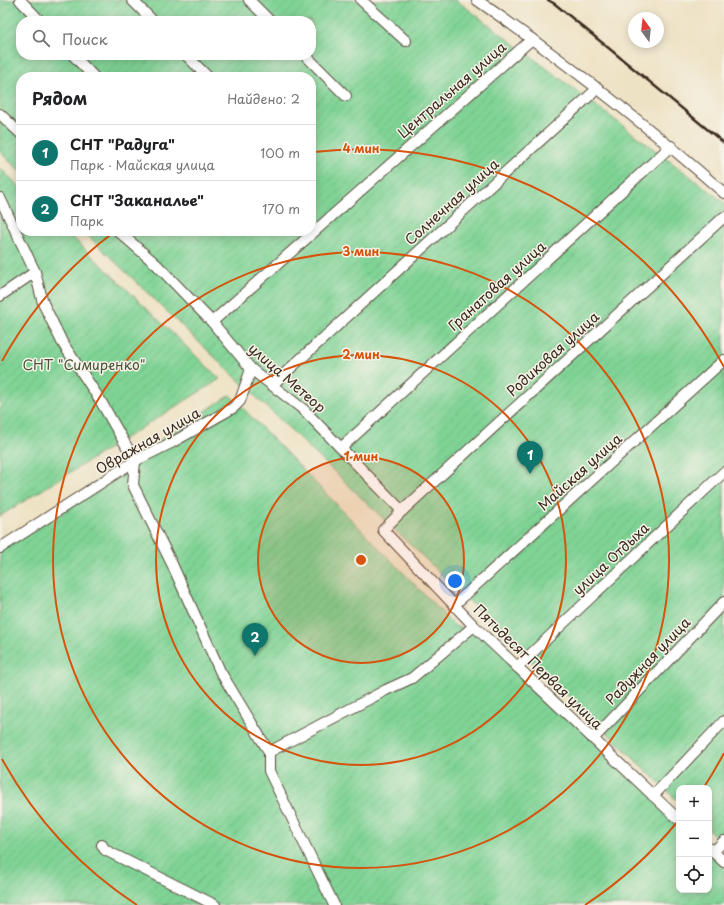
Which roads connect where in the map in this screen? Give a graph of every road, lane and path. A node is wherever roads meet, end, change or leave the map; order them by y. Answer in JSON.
{"nodes":[{"id":1,"x":20,"y":0,"type":"edge"},
{"id":2,"x":132,"y":0,"type":"edge"},
{"id":3,"x":249,"y":0,"type":"edge"},
{"id":4,"x":361,"y":0,"type":"edge"},
{"id":5,"x":477,"y":0,"type":"edge"},
{"id":6,"x":35,"y":16,"type":"edge"},
{"id":7,"x":148,"y":16,"type":"edge"},
{"id":8,"x":265,"y":16,"type":"edge"},
{"id":9,"x":532,"y":38,"type":"junction"},
{"id":10,"x":406,"y":41,"type":"dead end"},
{"id":11,"x":78,"y":60,"type":"edge"},
{"id":12,"x":191,"y":60,"type":"edge"},
{"id":13,"x":310,"y":60,"type":"edge"},
{"id":14,"x":89,"y":72,"type":"edge"},
{"id":15,"x":203,"y":72,"type":"edge"},
{"id":16,"x":598,"y":88,"type":"junction"},
{"id":17,"x":346,"y":96,"type":"dead end"},
{"id":18,"x":0,"y":114,"type":"edge"},
{"id":19,"x":16,"y":129,"type":"edge"},
{"id":20,"x":671,"y":146,"type":"junction"},
{"id":21,"x":724,"y":193,"type":"edge"},
{"id":22,"x":0,"y":198,"type":"edge"},
{"id":23,"x":3,"y":209,"type":"edge"},
{"id":24,"x":724,"y":218,"type":"edge"},
{"id":25,"x":316,"y":230,"type":"edge"},
{"id":26,"x":16,"y":235,"type":"edge"},
{"id":27,"x":17,"y":236,"type":"edge"},
{"id":28,"x":124,"y":236,"type":"edge"},
{"id":29,"x":309,"y":236,"type":"edge"},
{"id":30,"x":35,"y":272,"type":"junction"},
{"id":31,"x":0,"y":296,"type":"edge"},
{"id":32,"x":212,"y":322,"type":"junction"},
{"id":33,"x":724,"y":360,"type":"edge"},
{"id":34,"x":251,"y":369,"type":"junction"},
{"id":35,"x":272,"y":385,"type":"junction"},
{"id":36,"x":342,"y":447,"type":"junction"},
{"id":37,"x":135,"y":461,"type":"junction"},
{"id":38,"x":724,"y":472,"type":"edge"},
{"id":39,"x":402,"y":511,"type":"junction"},
{"id":40,"x":0,"y":548,"type":"edge"},
{"id":41,"x":724,"y":602,"type":"edge"},
{"id":42,"x":454,"y":605,"type":"junction"},
{"id":43,"x":474,"y":626,"type":"junction"},
{"id":44,"x":517,"y":667,"type":"junction"},
{"id":45,"x":724,"y":721,"type":"edge"},
{"id":46,"x":593,"y":739,"type":"junction"},
{"id":47,"x":269,"y":752,"type":"junction"},
{"id":48,"x":653,"y":796,"type":"junction"},
{"id":49,"x":676,"y":817,"type":"edge"},
{"id":50,"x":724,"y":841,"type":"edge"},
{"id":51,"x":102,"y":846,"type":"dead end"},
{"id":52,"x":712,"y":849,"type":"edge"},
{"id":53,"x":712,"y":851,"type":"edge"},
{"id":54,"x":724,"y":862,"type":"edge"},
{"id":55,"x":214,"y":905,"type":"edge"},
{"id":56,"x":334,"y":905,"type":"edge"}],
"edges":[{"from":1,"to":6,"type":"street"},
{"from":2,"to":7,"type":"street"},
{"from":3,"to":8,"type":"street"},
{"from":4,"to":10,"type":"street"},
{"from":5,"to":9,"type":"street"},
{"from":9,"to":16,"type":"street"},
{"from":9,"to":25,"type":"street","name":"Центральная улица"},
{"from":11,"to":14,"type":"street"},
{"from":12,"to":15,"type":"street"},
{"from":13,"to":17,"type":"street"},
{"from":16,"to":20,"type":"street"},
{"from":16,"to":35,"type":"street","name":"Солнечная улица"},
{"from":18,"to":19,"type":"street"},
{"from":20,"to":21,"type":"street"},
{"from":20,"to":36,"type":"street","name":"Гранатовая улица"},
{"from":22,"to":23,"type":"street"},
{"from":23,"to":26,"type":"street"},
{"from":24,"to":39,"type":"street","name":"Родиковая улица"},
{"from":27,"to":30,"type":"street"},
{"from":28,"to":32,"type":"street","name":"улица Метеор"},
{"from":29,"to":32,"type":"street","name":"Центральная улица"},
{"from":30,"to":31,"type":"street"},
{"from":30,"to":37,"type":"street"},
{"from":32,"to":34,"type":"street","name":"улица Метеор"},
{"from":33,"to":42,"type":"street","name":"Майская улица"},
{"from":34,"to":35,"type":"street","name":"улица Метеор"},
{"from":34,"to":37,"type":"street","name":"Овражная улица"},
{"from":35,"to":36,"type":"street","name":"улица Метеор"},
{"from":36,"to":39,"type":"street","name":"улица Метеор"},
{"from":37,"to":40,"type":"street","name":"Овражная улица"},
{"from":37,"to":47,"type":"street"},
{"from":38,"to":44,"type":"street","name":"улица Отдыха"},
{"from":39,"to":42,"type":"street","name":"Пятьдесят Первая улица"},
{"from":41,"to":46,"type":"street","name":"Радужная улица"},
{"from":42,"to":43,"type":"street","name":"Пятьдесят Первая улица"},
{"from":43,"to":44,"type":"street","name":"Пятьдесят Первая улица"},
{"from":43,"to":47,"type":"street"},
{"from":44,"to":46,"type":"street","name":"Пятьдесят Первая улица"},
{"from":45,"to":48,"type":"street"},
{"from":46,"to":48,"type":"street","name":"Пятьдесят Первая улица"},
{"from":47,"to":56,"type":"street"},
{"from":48,"to":49,"type":"street","name":"Пятьдесят Первая улица"},
{"from":50,"to":52,"type":"street"},
{"from":51,"to":55,"type":"street"},
{"from":53,"to":54,"type":"street"}]}
